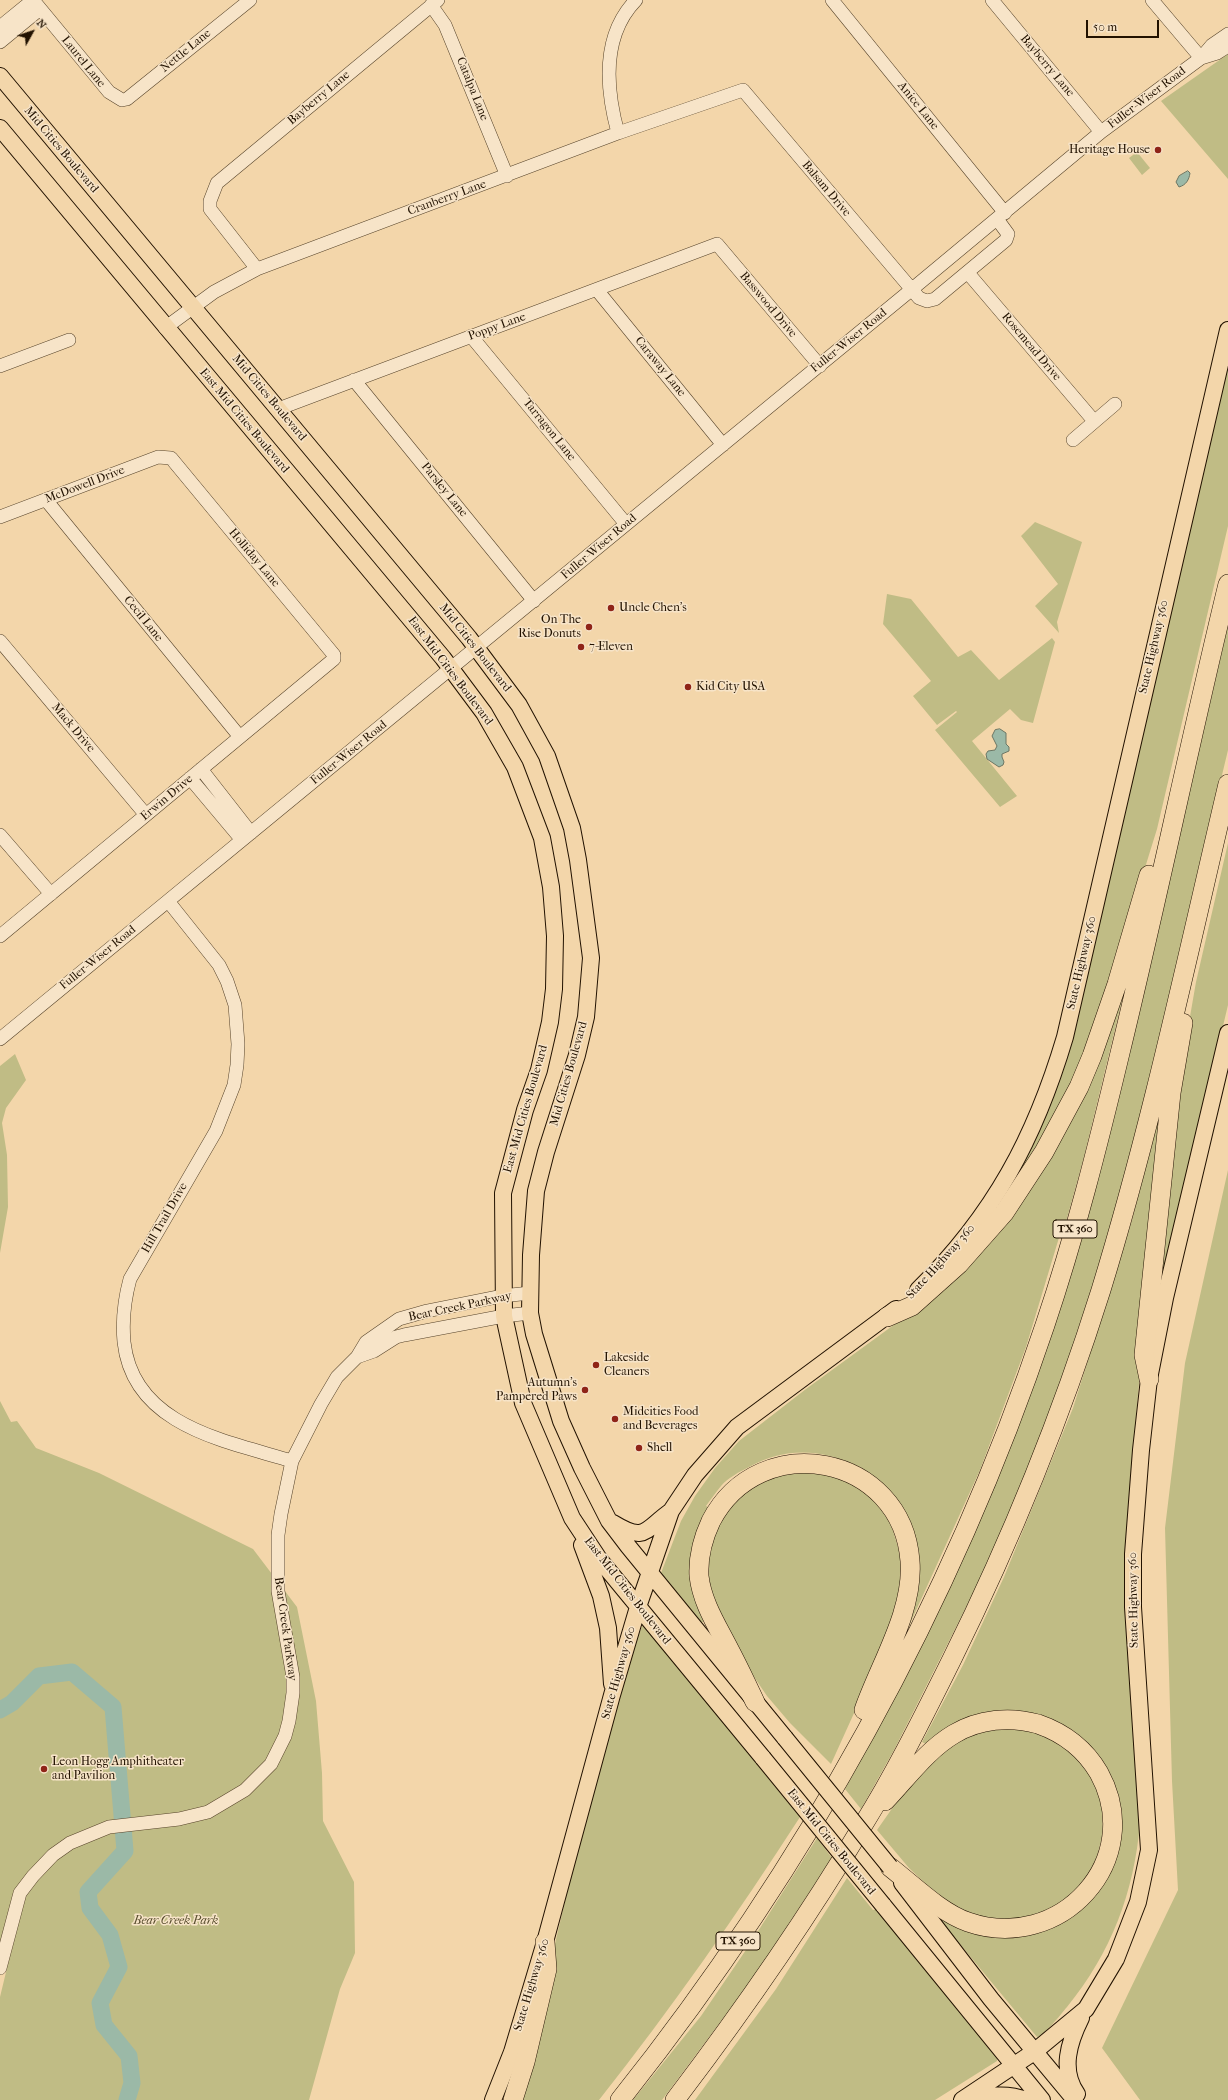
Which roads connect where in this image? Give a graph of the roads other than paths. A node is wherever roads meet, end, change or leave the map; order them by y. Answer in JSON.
{"nodes":[{"id":1,"x":250,"y":0,"type":"edge"},
{"id":2,"x":636,"y":0,"type":"edge"},
{"id":3,"x":832,"y":0,"type":"edge"},
{"id":4,"x":992,"y":0,"type":"edge"},
{"id":5,"x":1152,"y":0,"type":"edge"},
{"id":6,"x":37,"y":3,"type":"edge"},
{"id":7,"x":434,"y":3,"type":"edge"},
{"id":8,"x":0,"y":27,"type":"edge"},
{"id":9,"x":1228,"y":34,"type":"edge"},
{"id":10,"x":0,"y":42,"type":"edge"},
{"id":11,"x":1228,"y":46,"type":"edge"},
{"id":12,"x":1201,"y":58,"type":"junction"},
{"id":13,"x":0,"y":76,"type":"edge"},
{"id":14,"x":740,"y":91,"type":"joint"},
{"id":15,"x":122,"y":100,"type":"joint"},
{"id":16,"x":0,"y":128,"type":"edge"},
{"id":17,"x":1101,"y":132,"type":"junction"},
{"id":18,"x":618,"y":133,"type":"junction"},
{"id":19,"x":507,"y":176,"type":"junction"},
{"id":20,"x":1001,"y":216,"type":"junction"},
{"id":21,"x":717,"y":244,"type":"joint"},
{"id":22,"x":257,"y":269,"type":"junction"},
{"id":23,"x":968,"y":273,"type":"junction"},
{"id":24,"x":597,"y":290,"type":"junction"},
{"id":25,"x":912,"y":290,"type":"junction"},
{"id":26,"x":193,"y":307,"type":"junction"},
{"id":27,"x":165,"y":328,"type":"junction"},
{"id":28,"x":1228,"y":330,"type":"edge"},
{"id":29,"x":471,"y":336,"type":"junction"},
{"id":30,"x":69,"y":340,"type":"dead end"},
{"id":31,"x":0,"y":366,"type":"edge"},
{"id":32,"x":820,"y":366,"type":"junction"},
{"id":33,"x":354,"y":380,"type":"junction"},
{"id":34,"x":1115,"y":404,"type":"dead end"},
{"id":35,"x":278,"y":409,"type":"junction"},
{"id":36,"x":1094,"y":421,"type":"junction"},
{"id":37,"x":1073,"y":440,"type":"dead end"},
{"id":38,"x":723,"y":444,"type":"junction"},
{"id":39,"x":171,"y":458,"type":"joint"},
{"id":40,"x":46,"y":500,"type":"junction"},
{"id":41,"x":0,"y":517,"type":"edge"},
{"id":42,"x":626,"y":524,"type":"junction"},
{"id":43,"x":1228,"y":584,"type":"edge"},
{"id":44,"x":534,"y":601,"type":"junction"},
{"id":45,"x":0,"y":641,"type":"edge"},
{"id":46,"x":477,"y":648,"type":"junction"},
{"id":47,"x":1212,"y":651,"type":"junction"},
{"id":48,"x":334,"y":659,"type":"joint"},
{"id":49,"x":451,"y":669,"type":"junction"},
{"id":50,"x":240,"y":737,"type":"junction"},
{"id":51,"x":201,"y":770,"type":"junction"},
{"id":52,"x":190,"y":778,"type":"junction"},
{"id":53,"x":1228,"y":784,"type":"edge"},
{"id":54,"x":146,"y":815,"type":"junction"},
{"id":55,"x":1228,"y":816,"type":"edge"},
{"id":56,"x":0,"y":835,"type":"edge"},
{"id":57,"x":247,"y":837,"type":"junction"},
{"id":58,"x":51,"y":894,"type":"junction"},
{"id":59,"x":168,"y":901,"type":"junction"},
{"id":60,"x":0,"y":936,"type":"edge"},
{"id":61,"x":1228,"y":1033,"type":"edge"},
{"id":62,"x":0,"y":1039,"type":"edge"},
{"id":63,"x":530,"y":1293,"type":"junction"},
{"id":64,"x":502,"y":1296,"type":"junction"},
{"id":65,"x":530,"y":1313,"type":"junction"},
{"id":66,"x":504,"y":1316,"type":"junction"},
{"id":67,"x":886,"y":1318,"type":"junction"},
{"id":68,"x":357,"y":1357,"type":"junction"},
{"id":69,"x":1149,"y":1379,"type":"junction"},
{"id":70,"x":292,"y":1461,"type":"junction"},
{"id":71,"x":671,"y":1511,"type":"junction"},
{"id":72,"x":572,"y":1518,"type":"junction"},
{"id":73,"x":609,"y":1521,"type":"junction"},
{"id":74,"x":650,"y":1573,"type":"junction"},
{"id":75,"x":638,"y":1607,"type":"junction"},
{"id":76,"x":612,"y":1695,"type":"junction"},
{"id":77,"x":755,"y":1702,"type":"junction"},
{"id":78,"x":843,"y":1774,"type":"junction"},
{"id":79,"x":865,"y":1822,"type":"junction"},
{"id":80,"x":890,"y":1867,"type":"junction"},
{"id":81,"x":545,"y":1942,"type":"junction"},
{"id":82,"x":0,"y":1968,"type":"edge"},
{"id":83,"x":1086,"y":2009,"type":"junction"},
{"id":84,"x":1034,"y":2052,"type":"junction"},
{"id":85,"x":1013,"y":2065,"type":"junction"},
{"id":86,"x":493,"y":2100,"type":"edge"},
{"id":87,"x":514,"y":2100,"type":"edge"},
{"id":88,"x":620,"y":2100,"type":"edge"},
{"id":89,"x":675,"y":2100,"type":"edge"},
{"id":90,"x":963,"y":2100,"type":"edge"},
{"id":91,"x":1026,"y":2100,"type":"edge"},
{"id":92,"x":1042,"y":2100,"type":"edge"},
{"id":93,"x":1075,"y":2100,"type":"edge"},
{"id":94,"x":1082,"y":2100,"type":"edge"}],
"edges":[{"from":1,"to":15,"type":"street","name":"Nettle Lane"},
{"from":2,"to":18,"type":"street"},
{"from":3,"to":20,"type":"street","name":"Anice Lane"},
{"from":4,"to":17,"type":"street","name":"Bayberry Lane"},
{"from":5,"to":12,"type":"street"},
{"from":6,"to":8,"type":"street"},
{"from":6,"to":10,"type":"street"},
{"from":6,"to":15,"type":"street","name":"Laurel Lane"},
{"from":7,"to":19,"type":"street","name":"Catalpa Lane"},
{"from":7,"to":22,"type":"street","name":"Bayberry Lane"},
{"from":9,"to":12,"type":"street"},
{"from":11,"to":12,"type":"street"},
{"from":12,"to":17,"type":"street","name":"Fuller-Wiser Road"},
{"from":13,"to":26,"type":"main road","name":"Mid Cities Boulevard"},
{"from":14,"to":18,"type":"street","name":"Cranberry Lane"},
{"from":14,"to":25,"type":"street","name":"Balsam Drive"},
{"from":16,"to":27,"type":"main road","name":"East Mid Cities Boulevard"},
{"from":17,"to":20,"type":"street","name":"Fuller-Wiser Road"},
{"from":18,"to":19,"type":"street","name":"Cranberry Lane"},
{"from":19,"to":22,"type":"street","name":"Cranberry Lane"},
{"from":20,"to":23,"type":"street"},
{"from":20,"to":25,"type":"street","name":"Fuller-Wiser Road"},
{"from":21,"to":24,"type":"street","name":"Poppy Lane"},
{"from":21,"to":32,"type":"street","name":"Basswood Drive"},
{"from":22,"to":26,"type":"street","name":"Cranberry Lane"},
{"from":23,"to":25,"type":"street"},
{"from":23,"to":36,"type":"street","name":"Rosemead Drive"},
{"from":24,"to":29,"type":"street","name":"Poppy Lane"},
{"from":24,"to":38,"type":"street","name":"Caraway Lane"},
{"from":25,"to":32,"type":"street","name":"Fuller-Wiser Road"},
{"from":26,"to":27,"type":"street","name":"Cranberry Lane"},
{"from":26,"to":35,"type":"main road","name":"Mid Cities Boulevard"},
{"from":27,"to":49,"type":"main road","name":"East Mid Cities Boulevard"},
{"from":28,"to":67,"type":"main road","name":"State Highway 360"},
{"from":29,"to":33,"type":"street","name":"Poppy Lane"},
{"from":29,"to":42,"type":"street","name":"Tarragon Lane"},
{"from":30,"to":31,"type":"street"},
{"from":32,"to":38,"type":"street","name":"Fuller-Wiser Road"},
{"from":33,"to":35,"type":"street","name":"Poppy Lane"},
{"from":33,"to":44,"type":"street","name":"Parsley Lane"},
{"from":34,"to":36,"type":"street"},
{"from":35,"to":46,"type":"main road","name":"Mid Cities Boulevard"},
{"from":36,"to":37,"type":"street"},
{"from":38,"to":42,"type":"street","name":"Fuller-Wiser Road"},
{"from":39,"to":40,"type":"street","name":"McDowell Drive"},
{"from":39,"to":48,"type":"street","name":"Holliday Lane"},
{"from":40,"to":41,"type":"street","name":"McDowell Drive"},
{"from":40,"to":50,"type":"street","name":"Cecil Lane"},
{"from":42,"to":44,"type":"street","name":"Fuller-Wiser Road"},
{"from":43,"to":47,"type":"highway","number":"TX 360"},
{"from":44,"to":46,"type":"street","name":"Fuller-Wiser Road"},
{"from":45,"to":54,"type":"street","name":"Mack Drive"},
{"from":46,"to":49,"type":"street","name":"Fuller-Wiser Road"},
{"from":46,"to":63,"type":"main road","name":"Mid Cities Boulevard"},
{"from":47,"to":67,"type":"highway"},
{"from":47,"to":78,"type":"highway","number":"TX 360"},
{"from":48,"to":50,"type":"street","name":"Erwin Drive"},
{"from":49,"to":57,"type":"street","name":"Fuller-Wiser Road"},
{"from":49,"to":64,"type":"main road","name":"East Mid Cities Boulevard"},
{"from":50,"to":51,"type":"street","name":"Erwin Drive"},
{"from":51,"to":52,"type":"street","name":"Erwin Drive"},
{"from":51,"to":57,"type":"street"},
{"from":52,"to":54,"type":"street","name":"Erwin Drive"},
{"from":52,"to":57,"type":"street"},
{"from":53,"to":79,"type":"highway"},
{"from":54,"to":58,"type":"street","name":"Erwin Drive"},
{"from":55,"to":69,"type":"highway"},
{"from":56,"to":58,"type":"street"},
{"from":57,"to":59,"type":"street","name":"Fuller-Wiser Road"},
{"from":58,"to":60,"type":"street","name":"Erwin Drive"},
{"from":59,"to":62,"type":"street","name":"Fuller-Wiser Road"},
{"from":59,"to":70,"type":"street","name":"Hill Trail Drive"},
{"from":61,"to":69,"type":"main road","name":"State Highway 360"},
{"from":63,"to":64,"type":"street","name":"Bear Creek Parkway"},
{"from":63,"to":65,"type":"main road","name":"Mid Cities Boulevard"},
{"from":64,"to":66,"type":"main road","name":"East Mid Cities Boulevard"},
{"from":64,"to":68,"type":"street","name":"Bear Creek Parkway"},
{"from":65,"to":66,"type":"street","name":"Bear Creek Parkway"},
{"from":65,"to":73,"type":"main road","name":"Mid Cities Boulevard"},
{"from":66,"to":68,"type":"street","name":"Bear Creek Parkway"},
{"from":66,"to":72,"type":"main road","name":"East Mid Cities Boulevard"},
{"from":67,"to":71,"type":"main road","name":"State Highway 360"},
{"from":68,"to":70,"type":"street","name":"Bear Creek Parkway"},
{"from":69,"to":83,"type":"main road","name":"State Highway 360"},
{"from":70,"to":82,"type":"street","name":"Bear Creek Parkway"},
{"from":71,"to":73,"type":"main road"},
{"from":71,"to":74,"type":"main road","name":"State Highway 360"},
{"from":72,"to":75,"type":"main road","name":"East Mid Cities Boulevard"},
{"from":72,"to":76,"type":"main road"},
{"from":73,"to":74,"type":"main road"},
{"from":74,"to":75,"type":"main road","name":"State Highway 360"},
{"from":74,"to":77,"type":"main road"},
{"from":75,"to":76,"type":"main road","name":"State Highway 360"},
{"from":75,"to":85,"type":"main road","name":"East Mid Cities Boulevard","bridge":true},
{"from":76,"to":81,"type":"main road","name":"State Highway 360"},
{"from":77,"to":78,"type":"highway"},
{"from":77,"to":80,"type":"main road","bridge":true},
{"from":78,"to":88,"type":"highway","number":"TX 360"},
{"from":79,"to":80,"type":"highway"},
{"from":79,"to":89,"type":"highway"},
{"from":80,"to":84,"type":"main road"},
{"from":81,"to":86,"type":"main road","name":"State Highway 360"},
{"from":81,"to":87,"type":"highway"},
{"from":83,"to":84,"type":"main road","name":"State Highway 360"},
{"from":83,"to":94,"type":"main road"},
{"from":84,"to":85,"type":"main road","name":"State Highway 360"},
{"from":84,"to":93,"type":"main road"},
{"from":85,"to":90,"type":"main road","name":"State Highway 360"},
{"from":85,"to":92,"type":"main road","name":"East Mid Cities Boulevard"},
{"from":90,"to":91,"type":"main road"}]}
